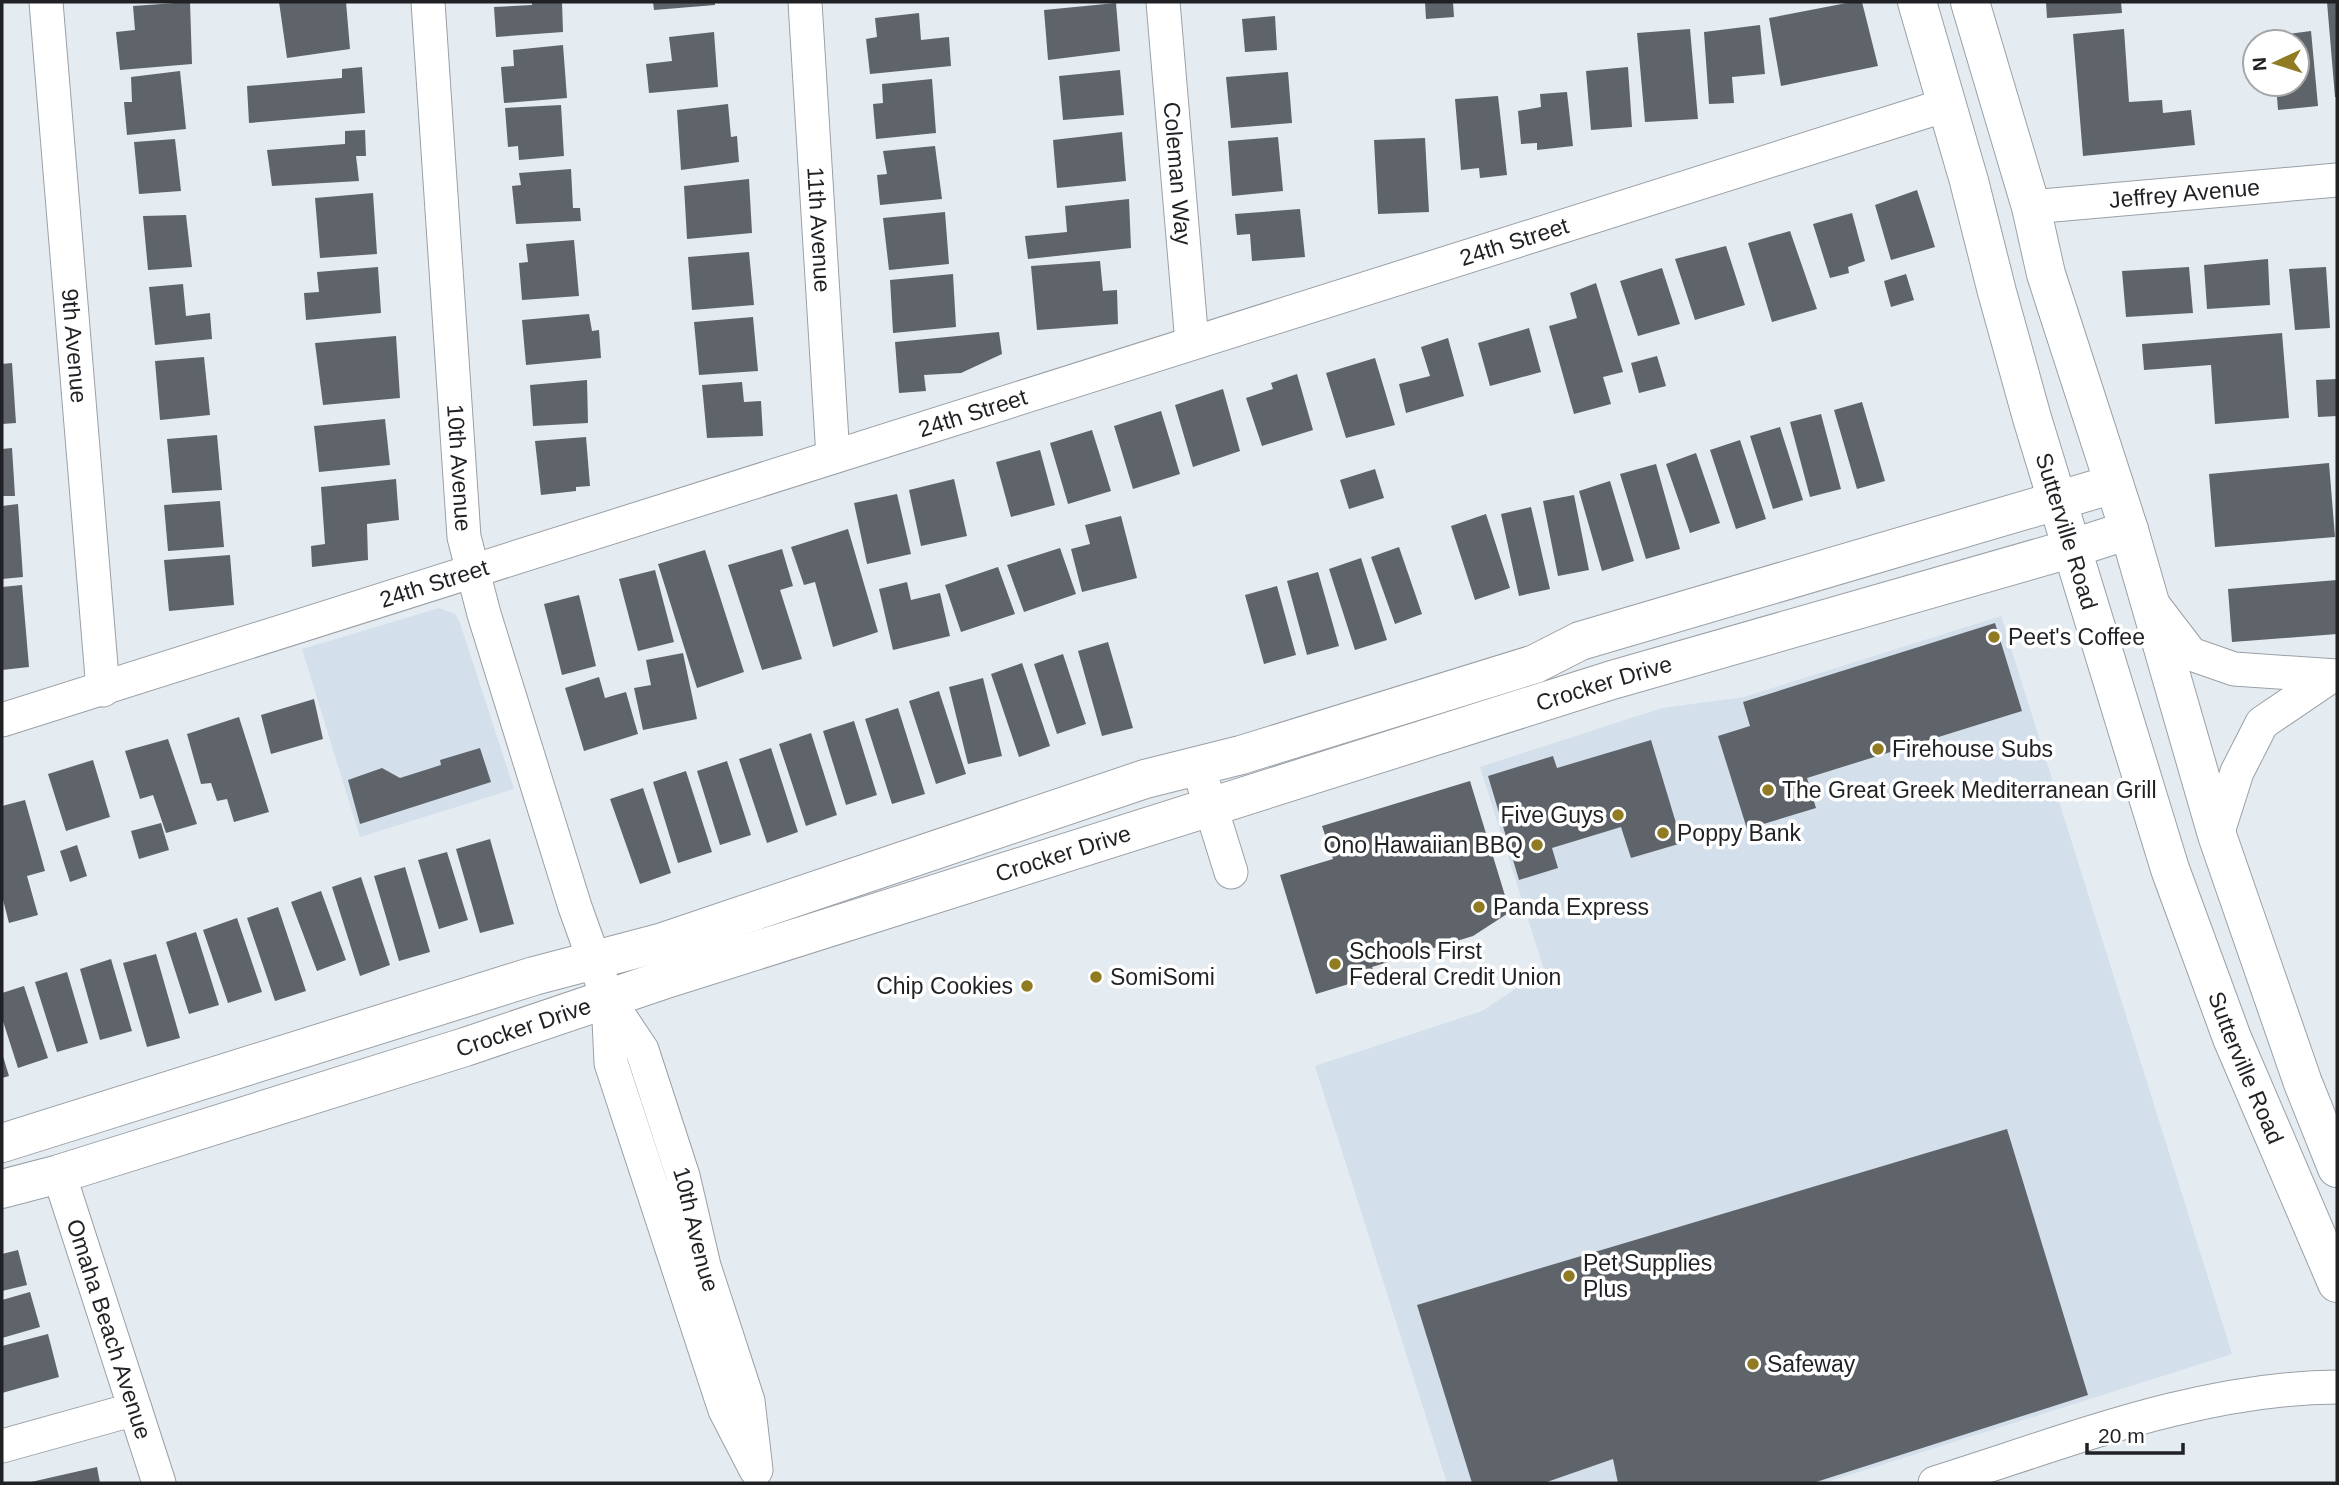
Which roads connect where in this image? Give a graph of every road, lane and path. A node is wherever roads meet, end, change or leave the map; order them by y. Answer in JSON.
{"nodes":[{"id":1,"x":46,"y":2,"type":"edge"},
{"id":2,"x":428,"y":2,"type":"edge"},
{"id":3,"x":805,"y":2,"type":"edge"},
{"id":4,"x":1163,"y":2,"type":"edge"},
{"id":5,"x":1917,"y":2,"type":"edge"},
{"id":6,"x":1970,"y":2,"type":"edge"},
{"id":7,"x":1946,"y":106,"type":"junction"},
{"id":8,"x":2337,"y":180,"type":"edge"},
{"id":9,"x":2031,"y":207,"type":"junction"},
{"id":10,"x":2046,"y":274,"type":"junction"},
{"id":11,"x":1192,"y":343,"type":"junction"},
{"id":12,"x":833,"y":457,"type":"junction"},
{"id":13,"x":2114,"y":484,"type":"junction"},
{"id":14,"x":2057,"y":502,"type":"junction"},
{"id":15,"x":2129,"y":530,"type":"junction"},
{"id":16,"x":2073,"y":548,"type":"junction"},
{"id":17,"x":473,"y":571,"type":"junction"},
{"id":18,"x":2147,"y":597,"type":"junction"},
{"id":19,"x":2334,"y":676,"type":"edge"},
{"id":20,"x":103,"y":690,"type":"junction"},
{"id":21,"x":2,"y":720,"type":"edge"},
{"id":22,"x":1198,"y":766,"type":"junction"},
{"id":23,"x":1211,"y":808,"type":"junction"},
{"id":24,"x":2217,"y":835,"type":"junction"},
{"id":25,"x":1231,"y":872,"type":"dead end"},
{"id":26,"x":594,"y":960,"type":"junction"},
{"id":27,"x":608,"y":999,"type":"junction"},
{"id":28,"x":2,"y":1143,"type":"edge"},
{"id":29,"x":2337,"y":1168,"type":"edge"},
{"id":30,"x":59,"y":1174,"type":"junction"},
{"id":31,"x":2,"y":1189,"type":"edge"},
{"id":32,"x":2336,"y":1280,"type":"edge"},
{"id":33,"x":2337,"y":1387,"type":"edge"},
{"id":34,"x":135,"y":1409,"type":"junction"},
{"id":35,"x":2,"y":1446,"type":"edge"},
{"id":36,"x":758,"y":1476,"type":"edge"},
{"id":37,"x":159,"y":1483,"type":"edge"},
{"id":38,"x":1935,"y":1483,"type":"edge"}],
"edges":[{"from":1,"to":20,"type":"street","name":"9th Avenue"},
{"from":2,"to":17,"type":"street","name":"10th Avenue"},
{"from":3,"to":12,"type":"street","name":"11th Avenue"},
{"from":4,"to":11,"type":"street","name":"Coleman Way"},
{"from":5,"to":7,"type":"street","name":"Sutterville Road"},
{"from":6,"to":9,"type":"street","name":"Sutterville Road"},
{"from":7,"to":10,"type":"street"},
{"from":7,"to":11,"type":"street","name":"24th Street"},
{"from":7,"to":14,"type":"street","name":"Sutterville Road"},
{"from":8,"to":9,"type":"street","name":"Jeffrey Avenue"},
{"from":9,"to":10,"type":"street","name":"Sutterville Road"},
{"from":10,"to":13,"type":"street","name":"Sutterville Road"},
{"from":11,"to":12,"type":"street","name":"24th Street"},
{"from":12,"to":17,"type":"street","name":"24th Street"},
{"from":13,"to":14,"type":"street","name":"Crocker Drive"},
{"from":13,"to":15,"type":"street","name":"Sutterville Road"},
{"from":14,"to":16,"type":"street","name":"Sutterville Road"},
{"from":14,"to":22,"type":"street","name":"Crocker Drive"},
{"from":15,"to":16,"type":"street","name":"Crocker Drive"},
{"from":15,"to":18,"type":"street","name":"Sutterville Road"},
{"from":16,"to":23,"type":"street","name":"Crocker Drive"},
{"from":16,"to":32,"type":"street","name":"Sutterville Road"},
{"from":17,"to":20,"type":"street","name":"24th Street"},
{"from":17,"to":26,"type":"street","name":"10th Avenue"},
{"from":18,"to":19,"type":"street"},
{"from":18,"to":24,"type":"street","name":"Sutterville Road"},
{"from":19,"to":24,"type":"street"},
{"from":20,"to":21,"type":"street","name":"24th Street"},
{"from":22,"to":23,"type":"street"},
{"from":22,"to":26,"type":"street","name":"Crocker Drive"},
{"from":23,"to":25,"type":"street"},
{"from":23,"to":27,"type":"street","name":"Crocker Drive"},
{"from":24,"to":29,"type":"street","name":"Sutterville Road"},
{"from":26,"to":27,"type":"street","name":"10th Avenue"},
{"from":26,"to":28,"type":"street","name":"Crocker Drive"},
{"from":27,"to":30,"type":"street","name":"Crocker Drive"},
{"from":27,"to":36,"type":"street","name":"10th Avenue"},
{"from":30,"to":31,"type":"street","name":"Crocker Drive"},
{"from":30,"to":34,"type":"street","name":"Omaha Beach Avenue"},
{"from":33,"to":38,"type":"street"},
{"from":34,"to":35,"type":"street"},
{"from":34,"to":37,"type":"street","name":"Omaha Beach Avenue"}]}
